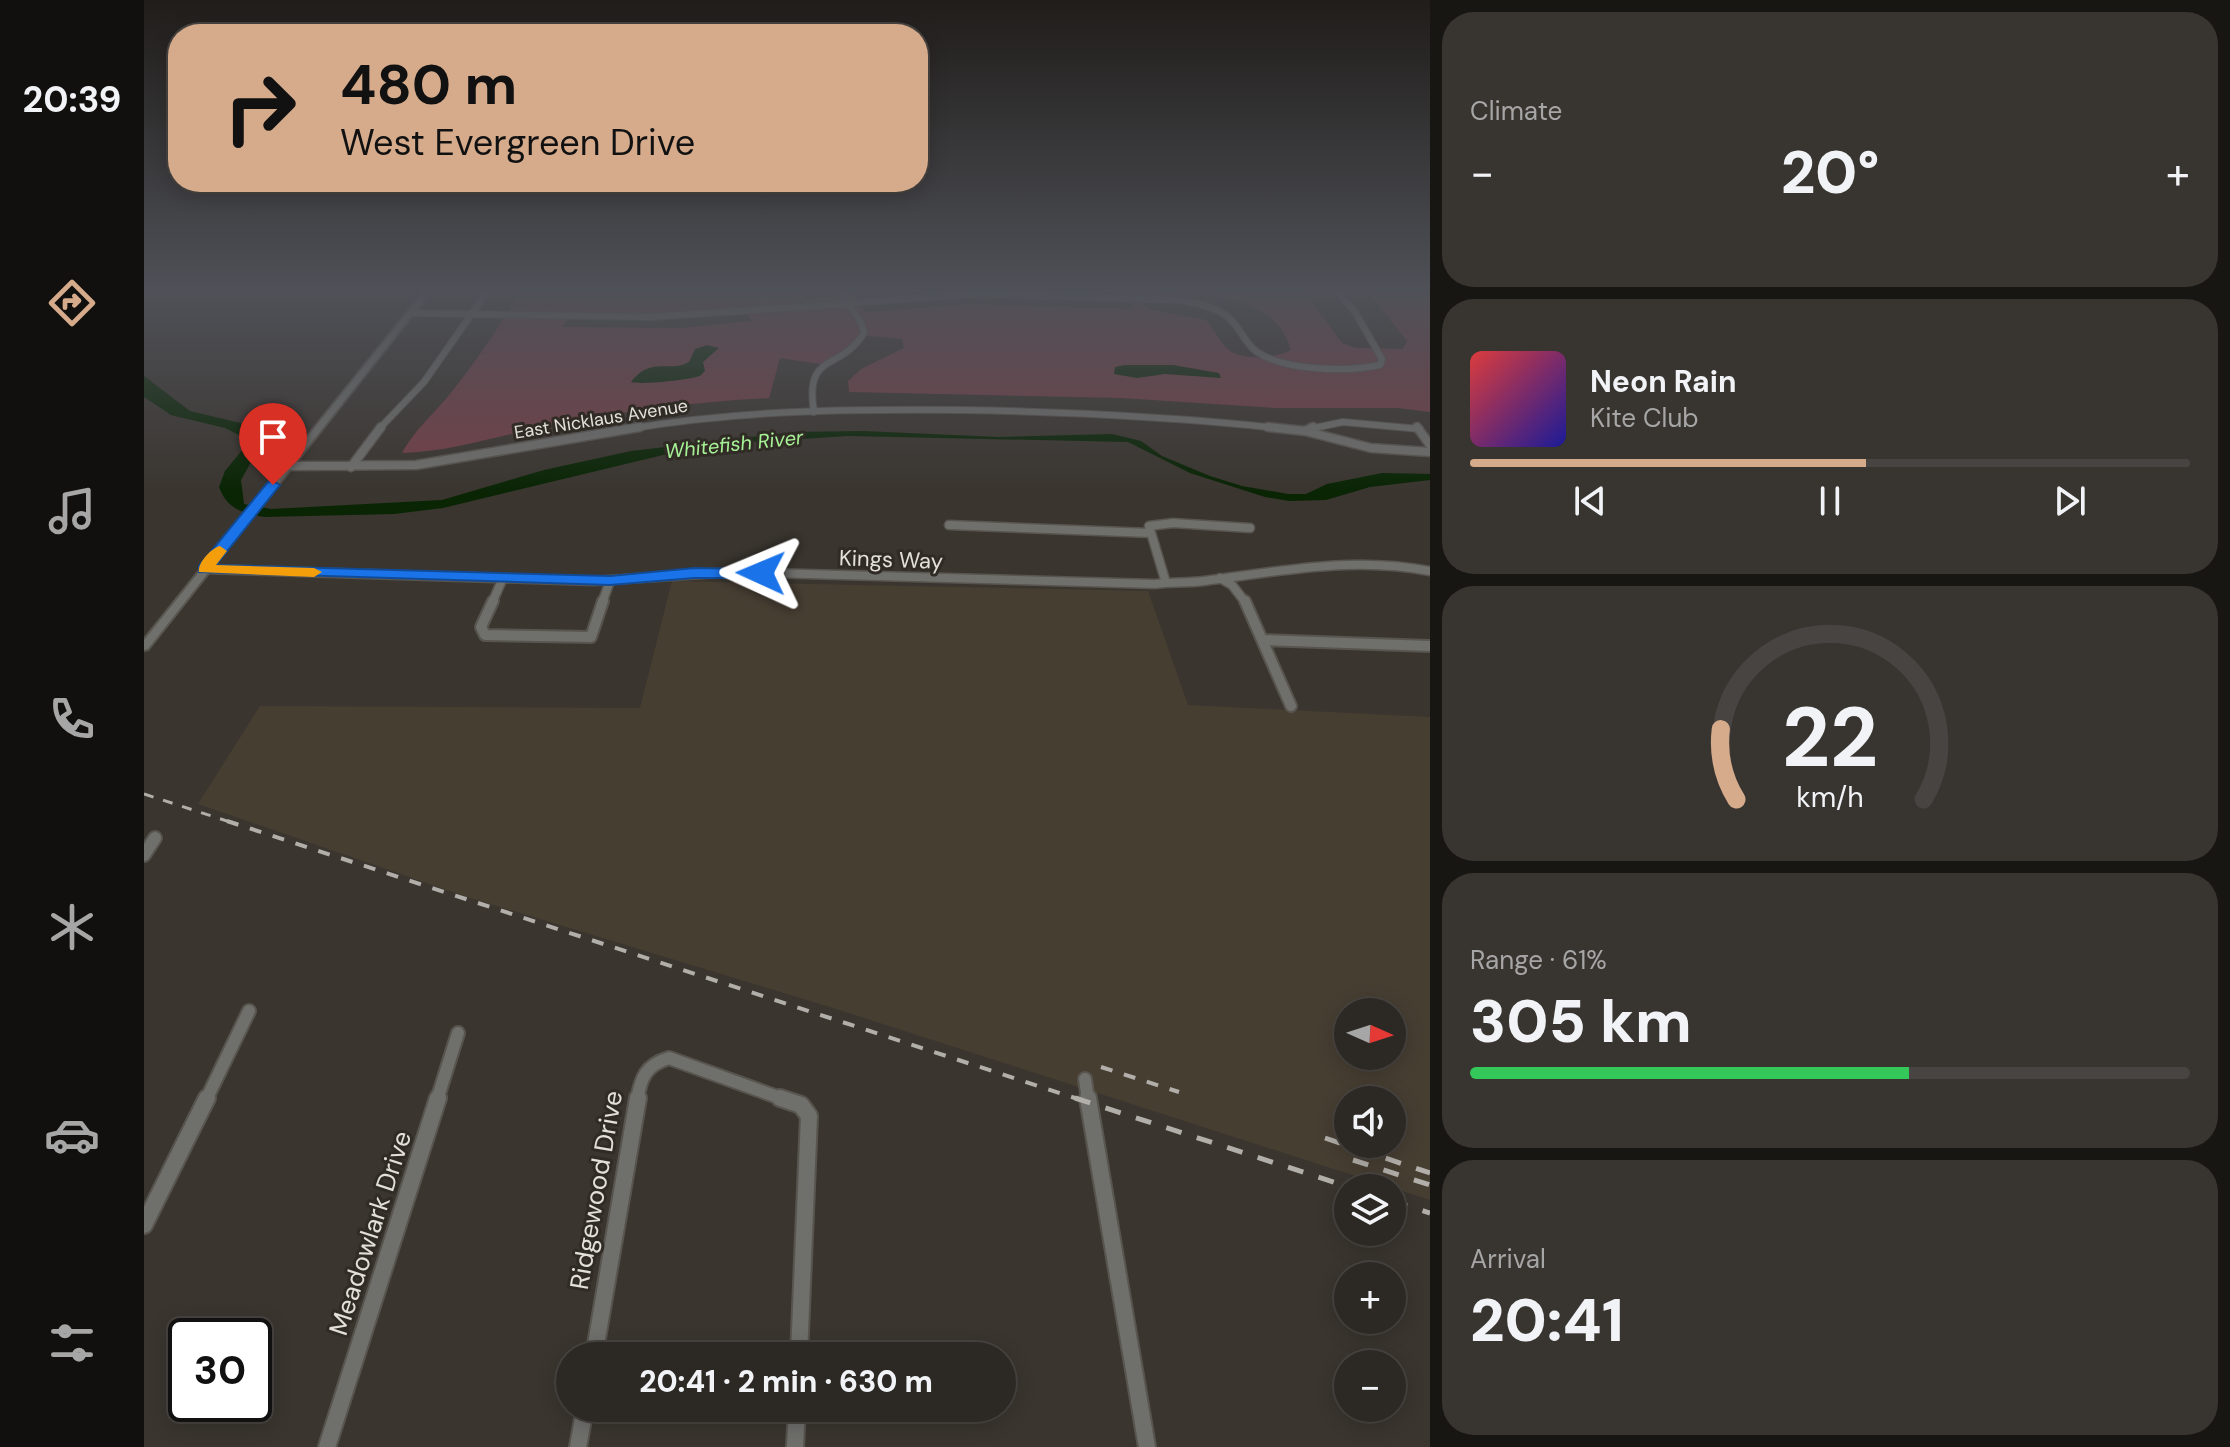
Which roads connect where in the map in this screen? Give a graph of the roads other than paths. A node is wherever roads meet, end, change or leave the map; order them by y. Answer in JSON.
{"nodes":[{"id":1,"x":377,"y":357,"type":"edge"},
{"id":2,"x":442,"y":357,"type":"edge"},
{"id":3,"x":836,"y":357,"type":"edge"},
{"id":4,"x":1265,"y":357,"type":"edge"},
{"id":5,"x":1381,"y":357,"type":"edge"},
{"id":6,"x":814,"y":412,"type":"junction"},
{"id":7,"x":1305,"y":431,"type":"junction"},
{"id":8,"x":1430,"y":445,"type":"edge"},
{"id":9,"x":1430,"y":452,"type":"edge"},
{"id":10,"x":288,"y":466,"type":"junction"},
{"id":11,"x":351,"y":467,"type":"junction"},
{"id":12,"x":949,"y":525,"type":"dead end"},
{"id":13,"x":1250,"y":528,"type":"dead end"},
{"id":14,"x":1150,"y":533,"type":"junction"},
{"id":15,"x":205,"y":569,"type":"junction"},
{"id":16,"x":1430,"y":571,"type":"edge"},
{"id":17,"x":503,"y":578,"type":"junction"},
{"id":18,"x":1220,"y":578,"type":"junction"},
{"id":19,"x":610,"y":581,"type":"junction"},
{"id":20,"x":1166,"y":583,"type":"junction"},
{"id":21,"x":1265,"y":640,"type":"junction"},
{"id":22,"x":1430,"y":646,"type":"edge"},
{"id":23,"x":144,"y":647,"type":"edge"},
{"id":24,"x":1291,"y":706,"type":"dead end"},
{"id":25,"x":155,"y":838,"type":"dead end"},
{"id":26,"x":144,"y":855,"type":"edge"},
{"id":27,"x":249,"y":1011,"type":"dead end"},
{"id":28,"x":458,"y":1033,"type":"dead end"},
{"id":29,"x":1085,"y":1079,"type":"dead end"},
{"id":30,"x":144,"y":1225,"type":"edge"},
{"id":31,"x":596,"y":1342,"type":"edge"},
{"id":32,"x":800,"y":1342,"type":"edge"},
{"id":33,"x":582,"y":1422,"type":"edge"},
{"id":34,"x":796,"y":1422,"type":"edge"},
{"id":35,"x":327,"y":1447,"type":"edge"},
{"id":36,"x":578,"y":1447,"type":"edge"},
{"id":37,"x":795,"y":1447,"type":"edge"},
{"id":38,"x":1147,"y":1447,"type":"edge"}],
"edges":[{"from":1,"to":10,"type":"street"},
{"from":2,"to":11,"type":"street"},
{"from":3,"to":6,"type":"street"},
{"from":4,"to":5,"type":"street"},
{"from":6,"to":7,"type":"street","name":"East Nicklaus Avenue"},
{"from":6,"to":11,"type":"street","name":"East Nicklaus Avenue"},
{"from":7,"to":8,"type":"street"},
{"from":7,"to":9,"type":"street","name":"East Nicklaus Avenue"},
{"from":10,"to":11,"type":"street","name":"East Nicklaus Avenue"},
{"from":10,"to":15,"type":"street"},
{"from":12,"to":14,"type":"street"},
{"from":13,"to":14,"type":"street"},
{"from":14,"to":20,"type":"street"},
{"from":15,"to":17,"type":"street","name":"Kings Way"},
{"from":15,"to":23,"type":"street"},
{"from":16,"to":18,"type":"street","name":"Kings Way"},
{"from":17,"to":19,"type":"street","name":"Kings Way"},
{"from":17,"to":19,"type":"street"},
{"from":18,"to":20,"type":"street","name":"Kings Way"},
{"from":18,"to":21,"type":"street"},
{"from":19,"to":20,"type":"street","name":"Kings Way"},
{"from":21,"to":22,"type":"street"},
{"from":21,"to":24,"type":"street"},
{"from":25,"to":26,"type":"street"},
{"from":27,"to":30,"type":"street"},
{"from":28,"to":35,"type":"street","name":"Meadowlark Drive"},
{"from":29,"to":38,"type":"street"},
{"from":31,"to":32,"type":"street","name":"Ridgewood Drive"},
{"from":33,"to":36,"type":"street"},
{"from":34,"to":37,"type":"street"}]}
